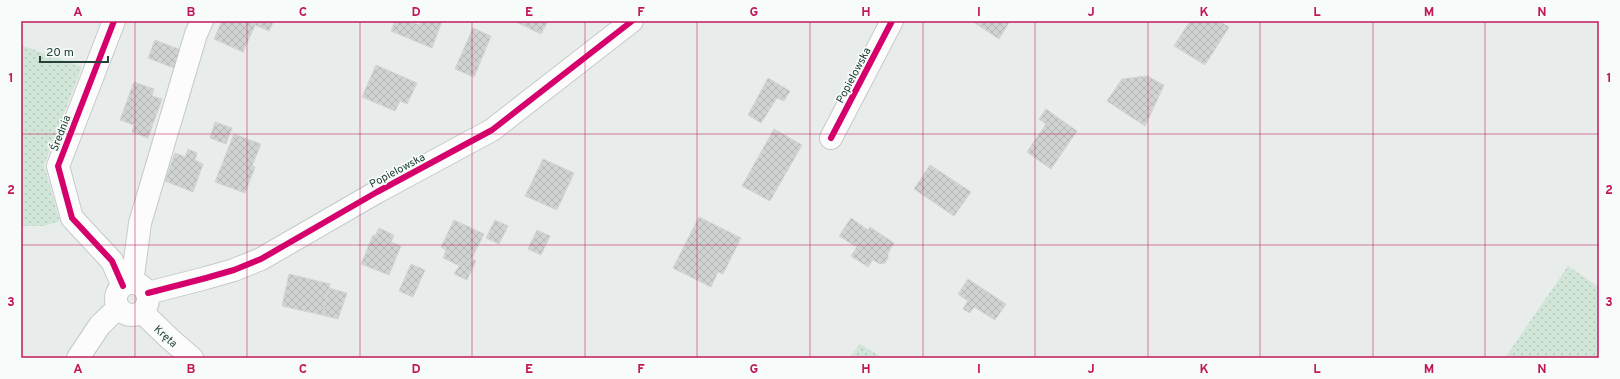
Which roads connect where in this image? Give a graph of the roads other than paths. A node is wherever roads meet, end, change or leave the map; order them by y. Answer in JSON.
{"nodes":[{"id":1,"x":114,"y":21,"type":"edge"},
{"id":2,"x":202,"y":21,"type":"edge"},
{"id":3,"x":632,"y":21,"type":"edge"},
{"id":4,"x":892,"y":21,"type":"edge"},
{"id":5,"x":831,"y":138,"type":"dead end"},
{"id":6,"x":136,"y":293,"type":"junction"},
{"id":7,"x":78,"y":358,"type":"edge"},
{"id":8,"x":192,"y":358,"type":"edge"}],
"edges":[{"from":1,"to":6,"type":"street","name":"Średnia"},
{"from":2,"to":6,"type":"street"},
{"from":3,"to":6,"type":"street","name":"Popielowska"},
{"from":4,"to":5,"type":"street","name":"Popielowska"},
{"from":6,"to":7,"type":"street"},
{"from":6,"to":8,"type":"street","name":"Kręta"}]}
